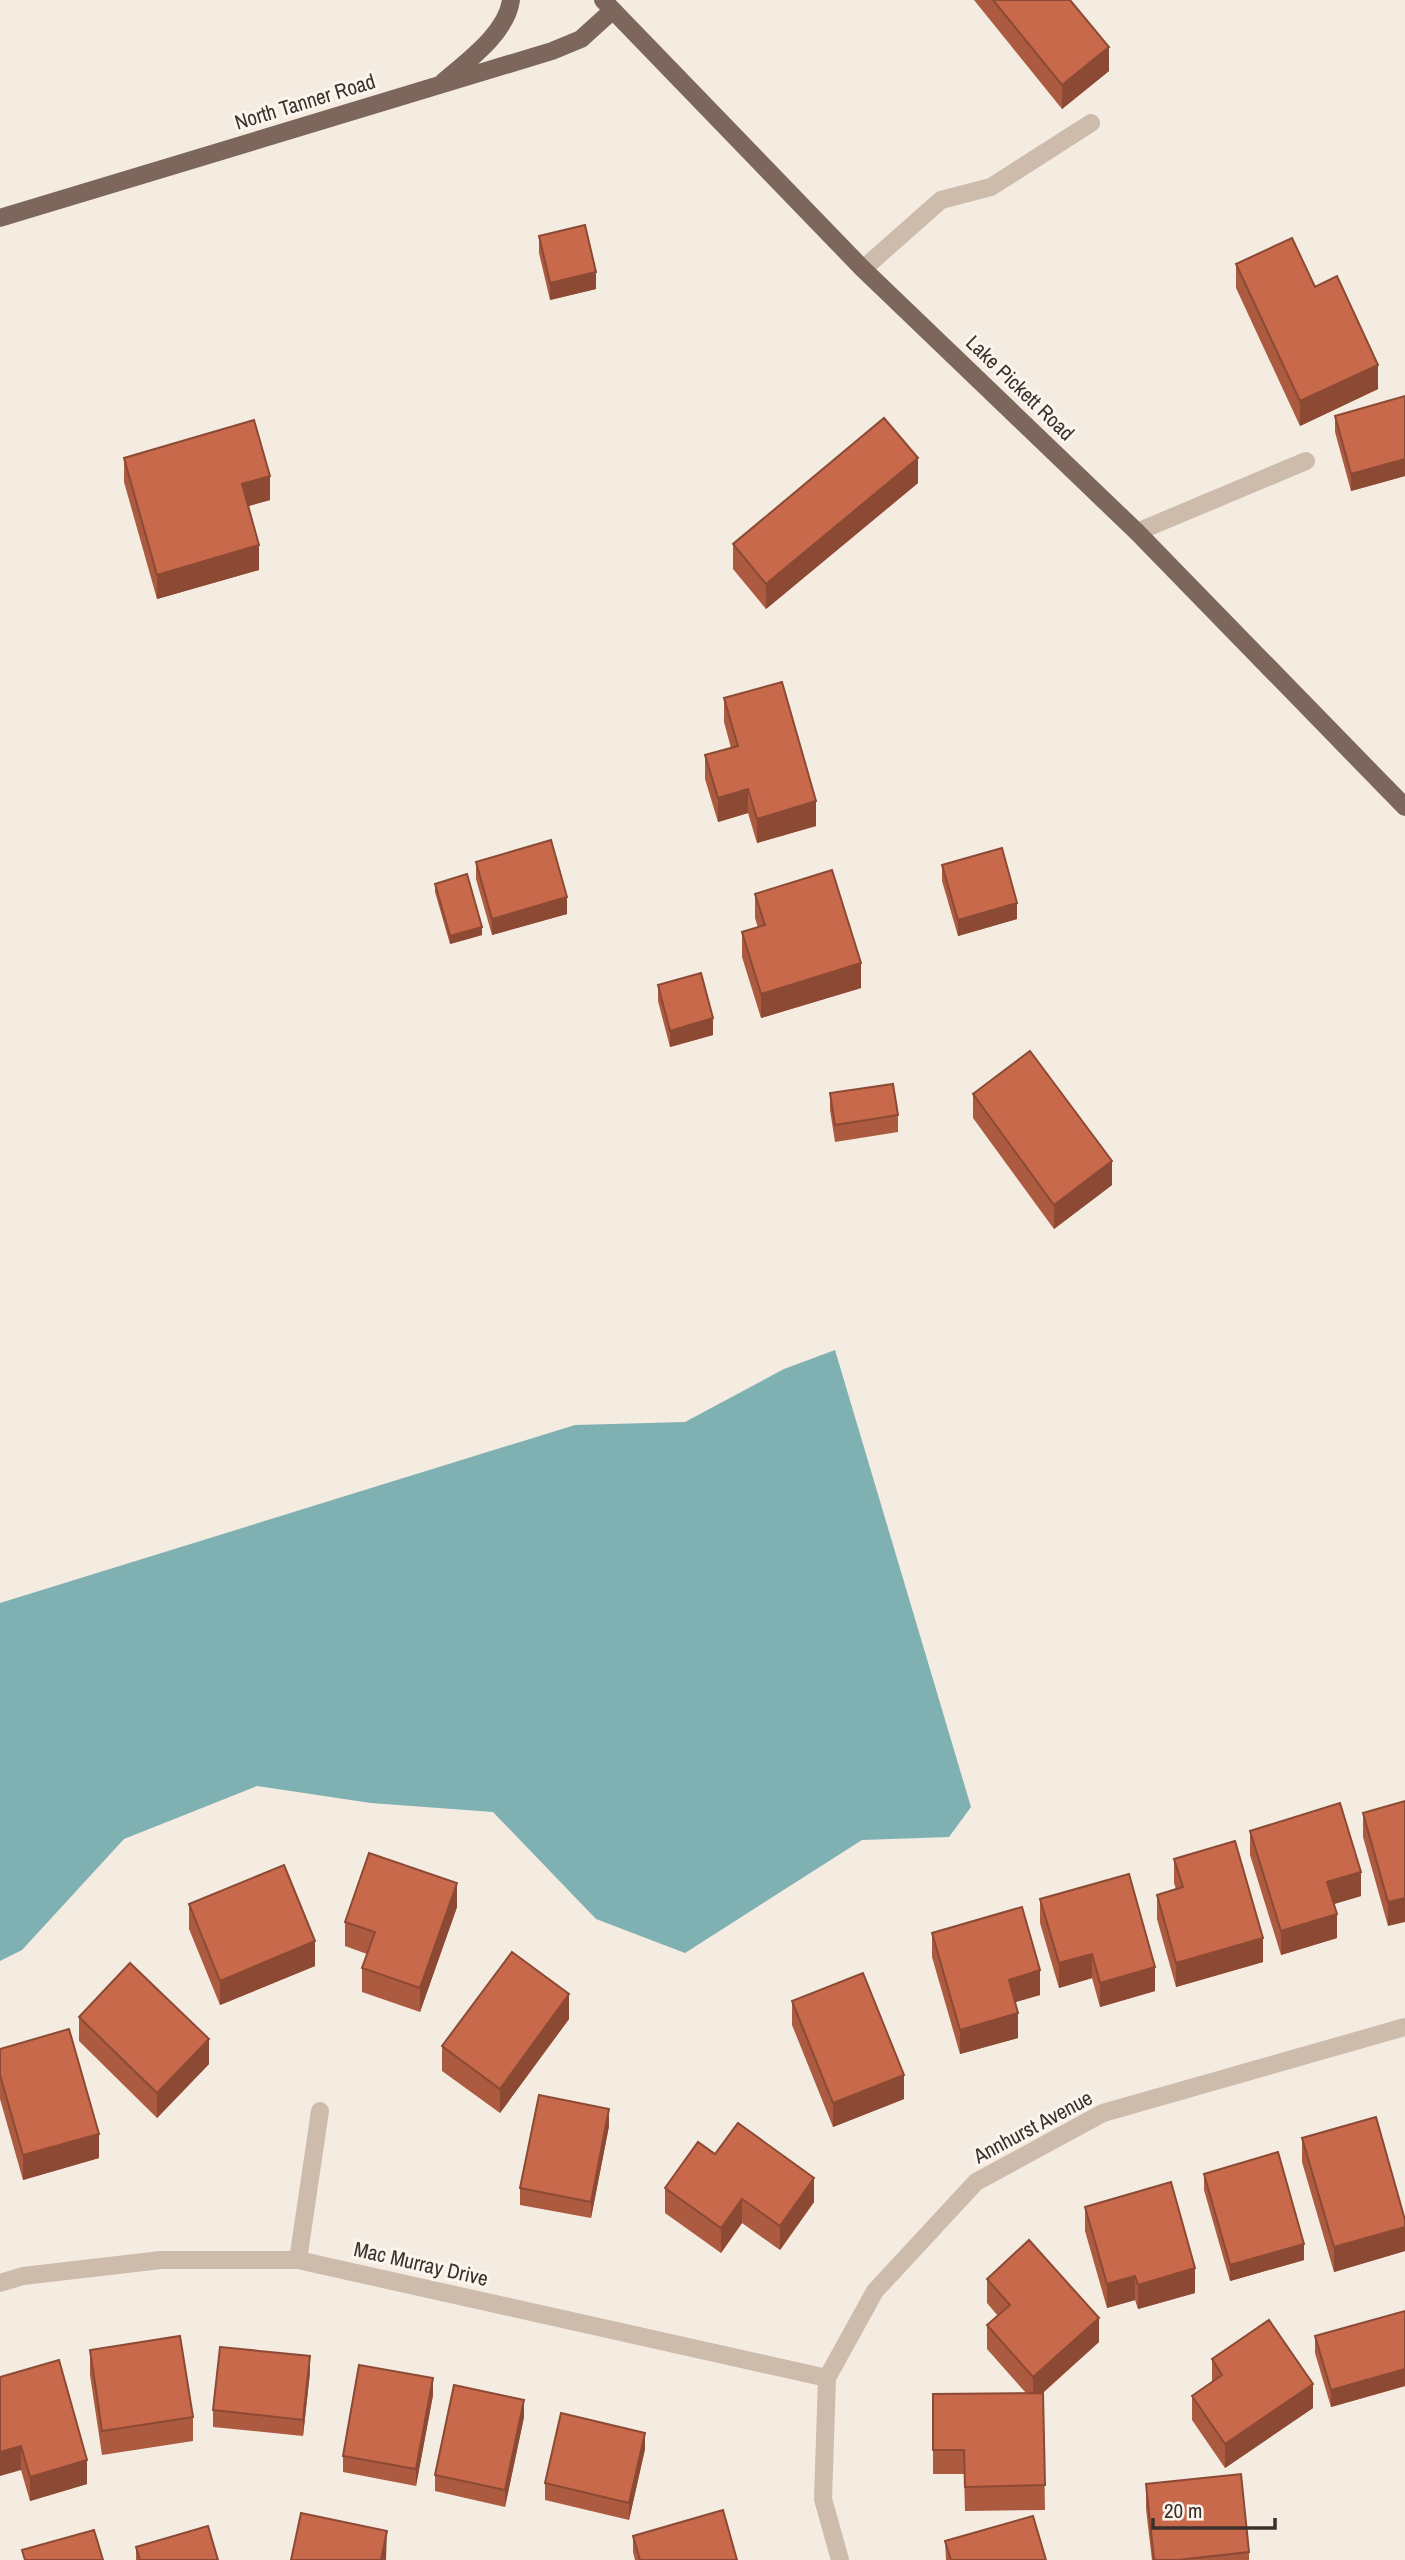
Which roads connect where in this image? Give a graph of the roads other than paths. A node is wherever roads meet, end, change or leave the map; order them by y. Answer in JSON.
{"nodes":[{"id":1,"x":511,"y":0,"type":"edge"},
{"id":2,"x":608,"y":5,"type":"edge"},
{"id":3,"x":439,"y":85,"type":"junction"},
{"id":4,"x":1091,"y":123,"type":"dead end"},
{"id":5,"x":0,"y":218,"type":"edge"},
{"id":6,"x":863,"y":269,"type":"junction"},
{"id":7,"x":1306,"y":461,"type":"dead end"},
{"id":8,"x":1137,"y":532,"type":"junction"},
{"id":9,"x":1405,"y":807,"type":"edge"},
{"id":10,"x":1405,"y":2026,"type":"edge"},
{"id":11,"x":320,"y":2111,"type":"dead end"},
{"id":12,"x":298,"y":2260,"type":"junction"},
{"id":13,"x":0,"y":2283,"type":"edge"},
{"id":14,"x":827,"y":2378,"type":"junction"},
{"id":15,"x":840,"y":2560,"type":"edge"}],
"edges":[{"from":1,"to":3,"type":"main road"},
{"from":2,"to":3,"type":"main road","name":"North Tanner Road"},
{"from":2,"to":6,"type":"main road","name":"Lake Pickett Road"},
{"from":3,"to":5,"type":"main road","name":"North Tanner Road"},
{"from":4,"to":6,"type":"street"},
{"from":6,"to":8,"type":"main road","name":"Lake Pickett Road"},
{"from":7,"to":8,"type":"street"},
{"from":8,"to":9,"type":"main road","name":"Lake Pickett Road"},
{"from":10,"to":14,"type":"street","name":"Annhurst Avenue"},
{"from":11,"to":12,"type":"street"},
{"from":12,"to":13,"type":"street","name":"Mac Murray Drive"},
{"from":12,"to":14,"type":"street","name":"Mac Murray Drive"},
{"from":14,"to":15,"type":"street","name":"Annhurst Avenue"}]}
